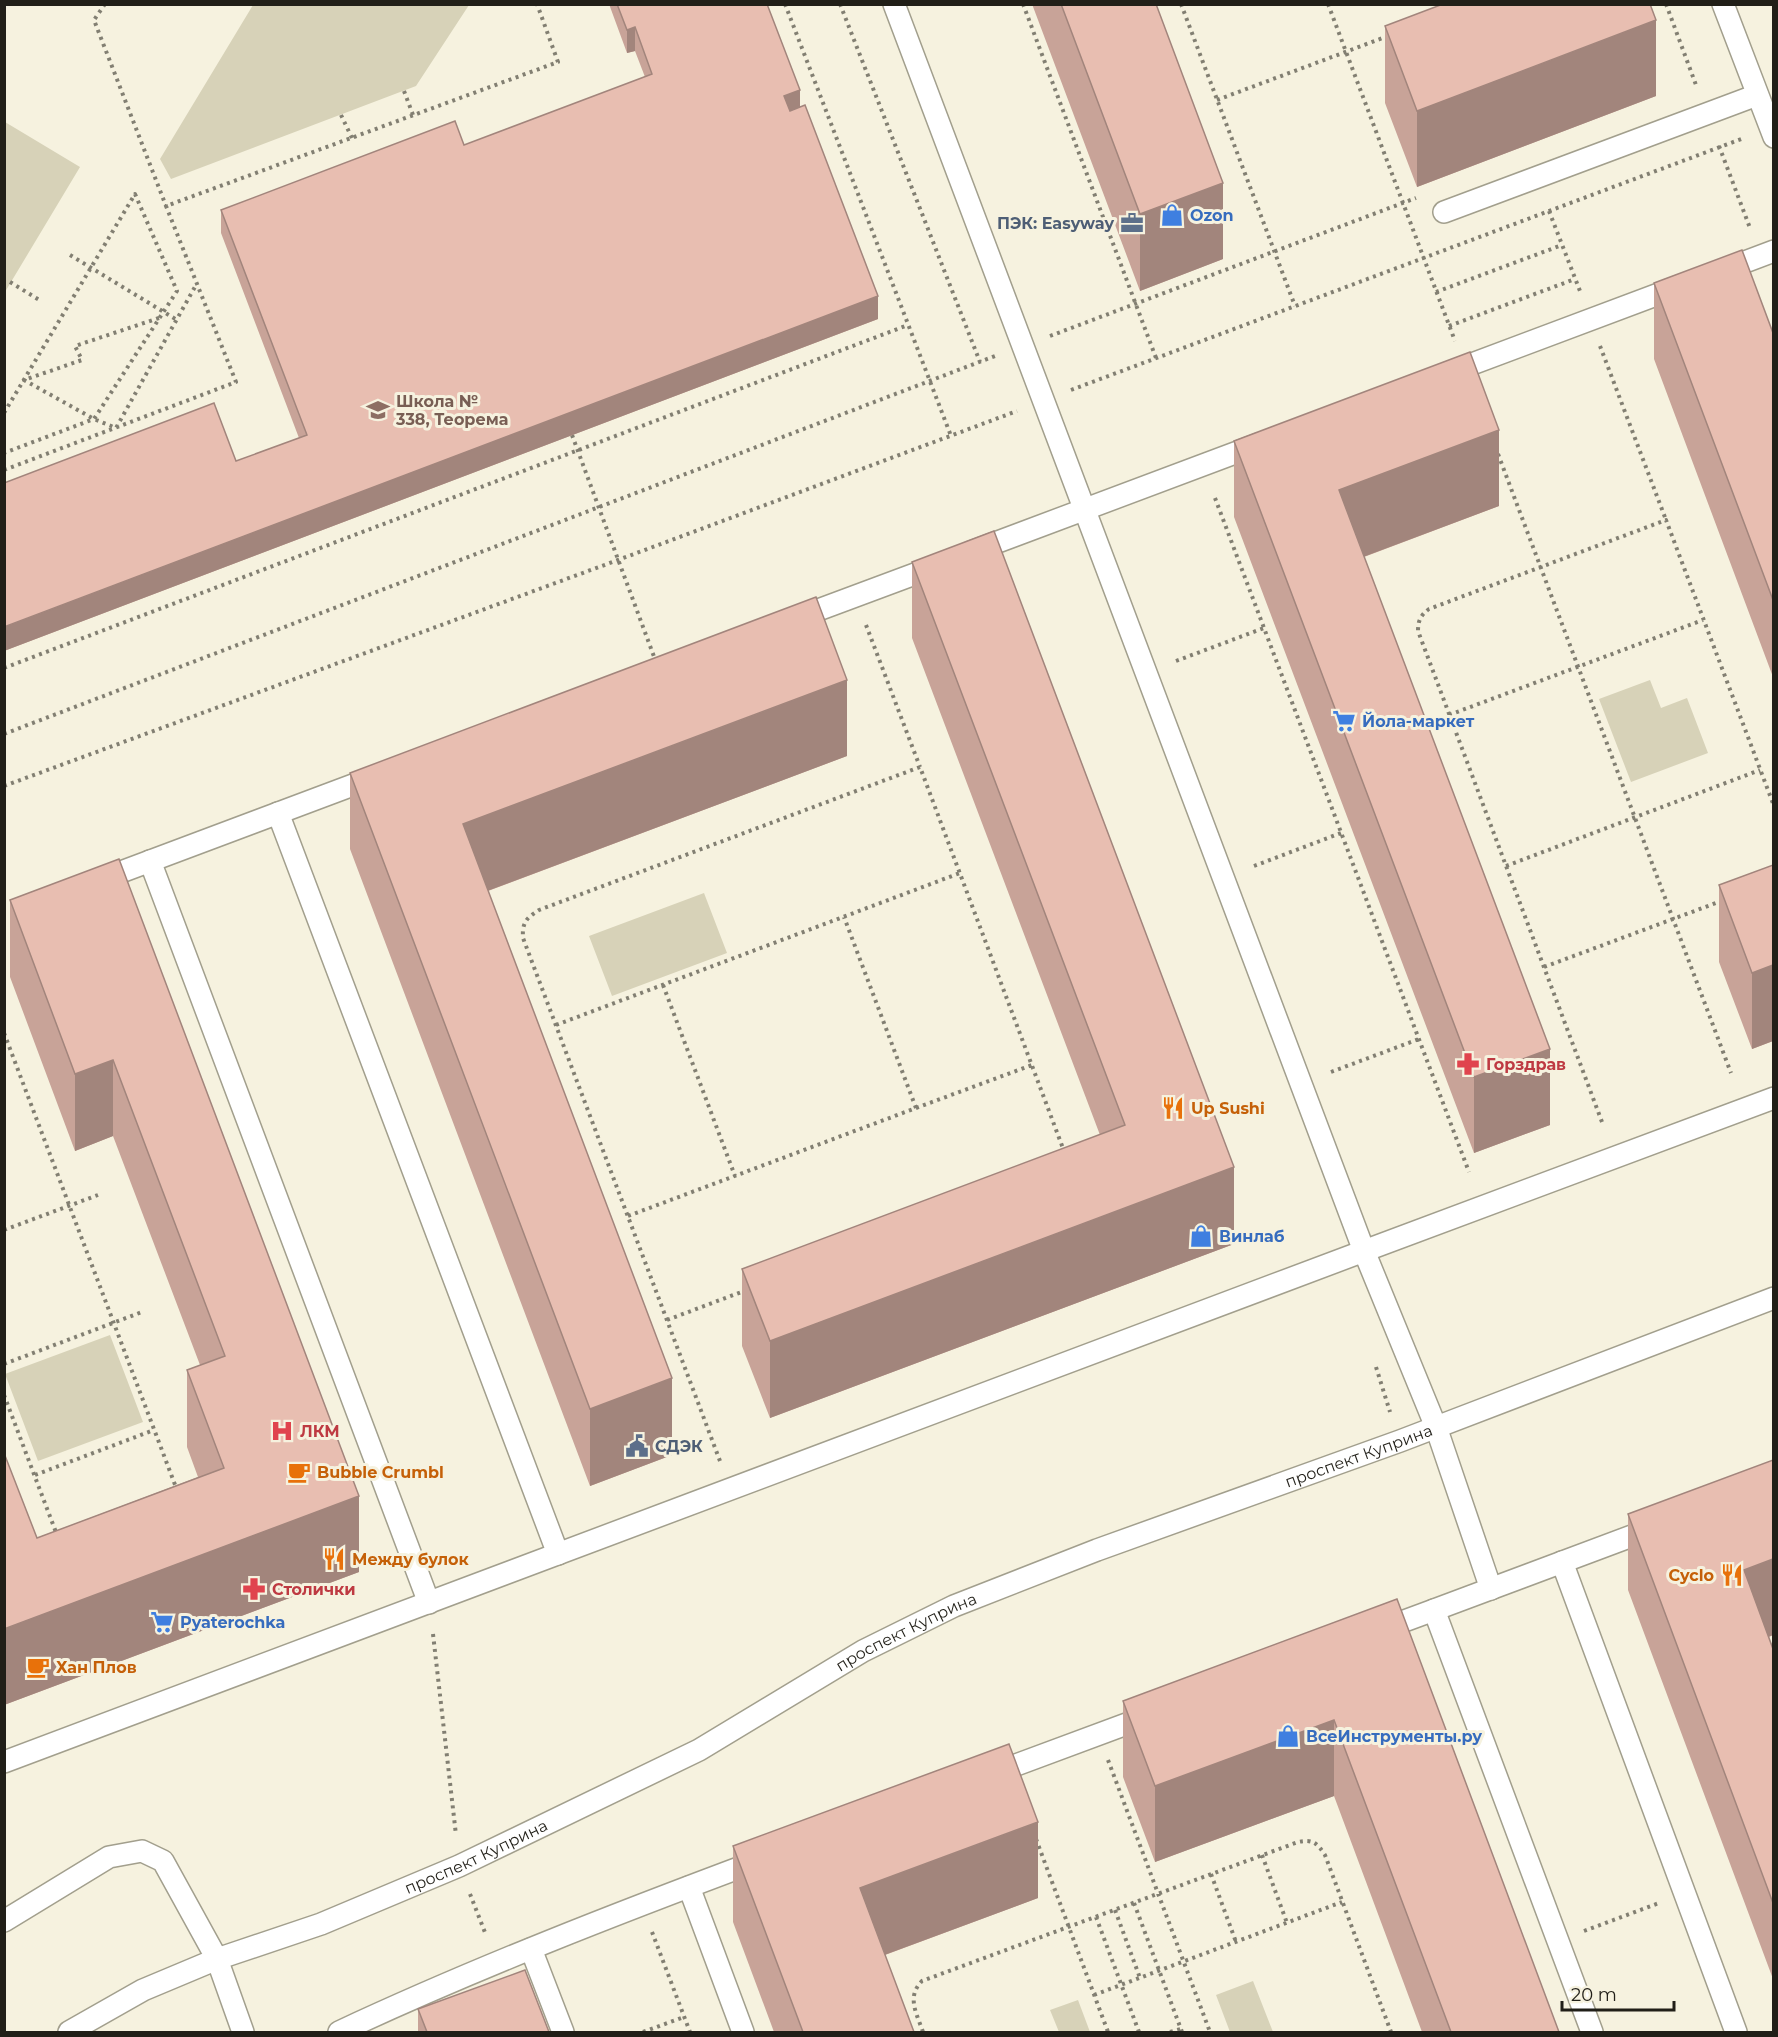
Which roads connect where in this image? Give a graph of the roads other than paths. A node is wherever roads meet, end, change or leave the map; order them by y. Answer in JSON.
{"nodes":[{"id":1,"x":894,"y":4,"type":"edge"},
{"id":2,"x":1723,"y":4,"type":"edge"},
{"id":3,"x":1757,"y":94,"type":"junction"},
{"id":4,"x":1772,"y":133,"type":"edge"},
{"id":5,"x":1444,"y":212,"type":"dead end"},
{"id":6,"x":1773,"y":251,"type":"edge"},
{"id":7,"x":1432,"y":380,"type":"edge"},
{"id":8,"x":1280,"y":436,"type":"edge"},
{"id":9,"x":1084,"y":510,"type":"junction"},
{"id":10,"x":779,"y":625,"type":"edge"},
{"id":11,"x":390,"y":771,"type":"edge"},
{"id":12,"x":278,"y":813,"type":"junction"},
{"id":13,"x":150,"y":861,"type":"junction"},
{"id":14,"x":83,"y":886,"type":"edge"},
{"id":15,"x":1773,"y":1098,"type":"edge"},
{"id":16,"x":1364,"y":1251,"type":"junction"},
{"id":17,"x":1773,"y":1298,"type":"edge"},
{"id":18,"x":1436,"y":1427,"type":"junction"},
{"id":19,"x":1673,"y":1521,"type":"edge"},
{"id":20,"x":558,"y":1554,"type":"junction"},
{"id":21,"x":1562,"y":1562,"type":"junction"},
{"id":22,"x":1491,"y":1589,"type":"junction"},
{"id":23,"x":429,"y":1602,"type":"junction"},
{"id":24,"x":1434,"y":1610,"type":"junction"},
{"id":25,"x":1367,"y":1635,"type":"edge"},
{"id":26,"x":1166,"y":1710,"type":"edge"},
{"id":27,"x":4,"y":1762,"type":"edge"},
{"id":28,"x":966,"y":1784,"type":"edge"},
{"id":29,"x":778,"y":1854,"type":"edge"},
{"id":30,"x":689,"y":1887,"type":"junction"},
{"id":31,"x":4,"y":1921,"type":"edge"},
{"id":32,"x":531,"y":1949,"type":"junction"},
{"id":33,"x":218,"y":1959,"type":"junction"},
{"id":34,"x":69,"y":2032,"type":"edge"},
{"id":35,"x":243,"y":2032,"type":"edge"},
{"id":36,"x":339,"y":2032,"type":"edge"},
{"id":37,"x":562,"y":2032,"type":"edge"},
{"id":38,"x":743,"y":2032,"type":"edge"},
{"id":39,"x":1592,"y":2032,"type":"edge"},
{"id":40,"x":1736,"y":2032,"type":"edge"}],
"edges":[{"from":1,"to":9,"type":"lane"},
{"from":2,"to":3,"type":"lane"},
{"from":3,"to":4,"type":"lane"},
{"from":3,"to":5,"type":"lane"},
{"from":6,"to":7,"type":"lane"},
{"from":8,"to":9,"type":"lane"},
{"from":9,"to":10,"type":"lane"},
{"from":9,"to":16,"type":"lane"},
{"from":11,"to":12,"type":"lane"},
{"from":12,"to":13,"type":"lane"},
{"from":12,"to":20,"type":"lane"},
{"from":13,"to":14,"type":"lane"},
{"from":13,"to":23,"type":"lane"},
{"from":15,"to":16,"type":"lane"},
{"from":16,"to":18,"type":"lane"},
{"from":16,"to":20,"type":"lane"},
{"from":17,"to":18,"type":"lane","name":"проспект Куприна"},
{"from":18,"to":22,"type":"lane"},
{"from":18,"to":33,"type":"lane","name":"проспект Куприна"},
{"from":19,"to":21,"type":"lane"},
{"from":20,"to":23,"type":"lane"},
{"from":21,"to":22,"type":"lane"},
{"from":21,"to":40,"type":"lane"},
{"from":22,"to":24,"type":"lane"},
{"from":23,"to":27,"type":"lane"},
{"from":24,"to":25,"type":"lane"},
{"from":24,"to":39,"type":"lane"},
{"from":26,"to":28,"type":"lane"},
{"from":29,"to":30,"type":"lane"},
{"from":30,"to":32,"type":"lane"},
{"from":30,"to":38,"type":"lane"},
{"from":31,"to":33,"type":"lane"},
{"from":32,"to":36,"type":"lane"},
{"from":32,"to":37,"type":"lane"},
{"from":33,"to":34,"type":"lane","name":"проспект Куприна"},
{"from":33,"to":35,"type":"lane"}]}
